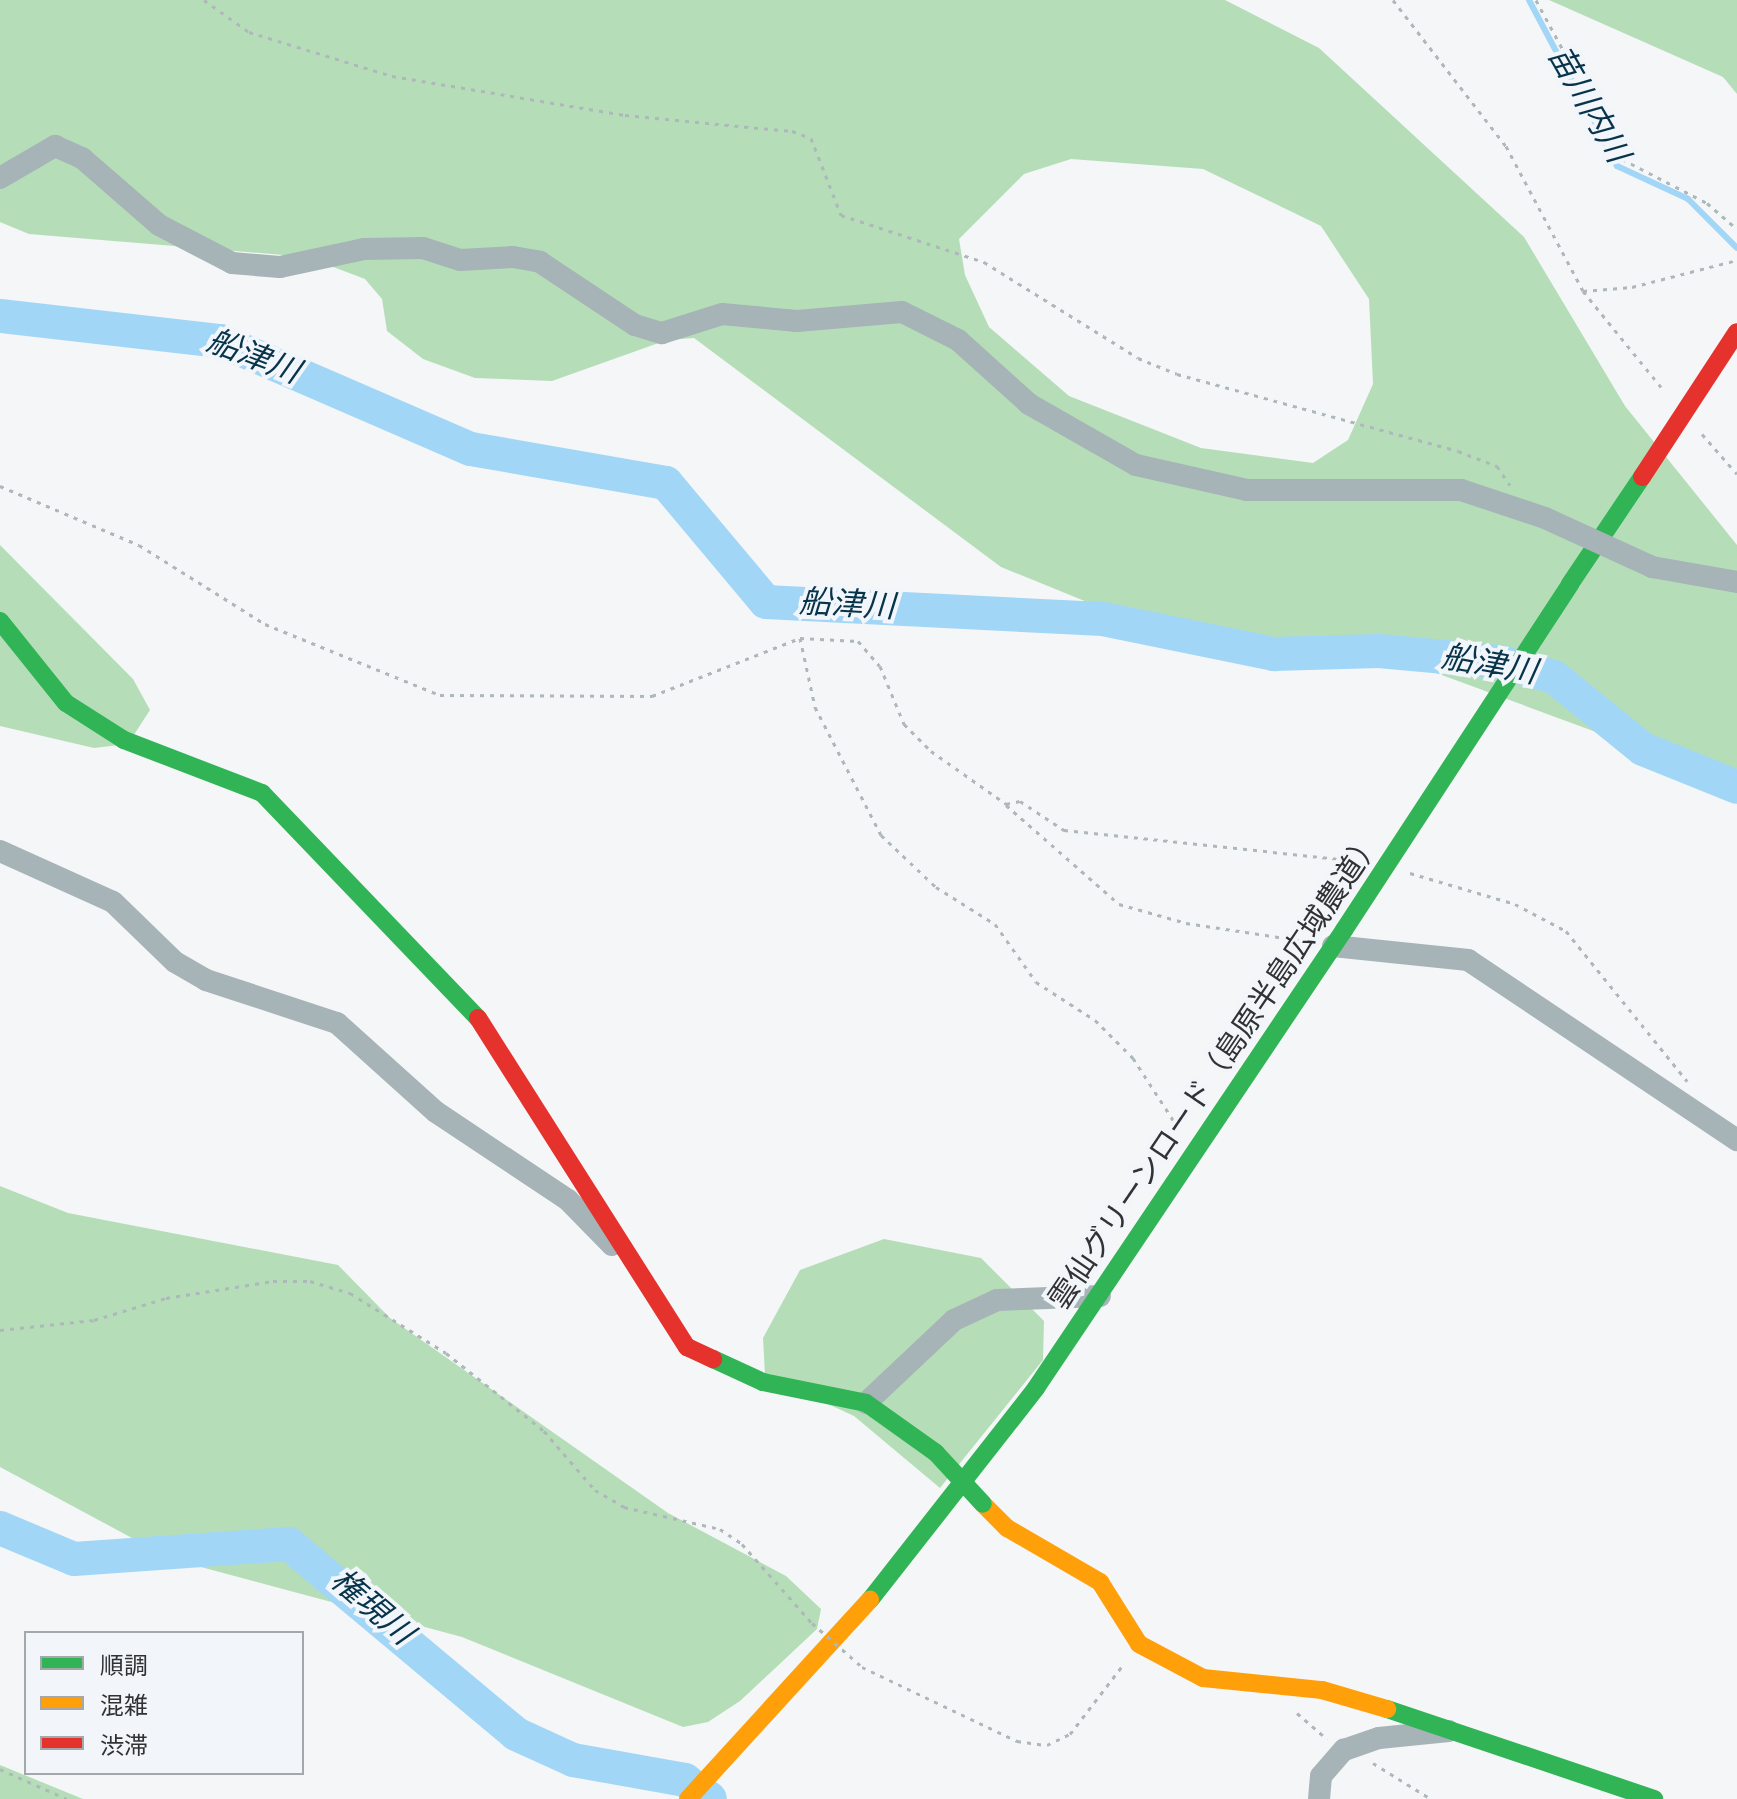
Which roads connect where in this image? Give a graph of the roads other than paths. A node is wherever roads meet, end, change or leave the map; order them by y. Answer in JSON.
{"nodes":[{"id":1,"x":0,"y":178,"type":"edge"},
{"id":2,"x":1737,"y":332,"type":"edge"},
{"id":3,"x":1737,"y":582,"type":"edge"},
{"id":4,"x":0,"y":621,"type":"edge"},
{"id":5,"x":0,"y":851,"type":"edge"},
{"id":6,"x":1338,"y":938,"type":"junction"},
{"id":7,"x":1737,"y":1140,"type":"edge"},
{"id":8,"x":630,"y":1254,"type":"junction"},
{"id":9,"x":1100,"y":1296,"type":"junction"},
{"id":10,"x":866,"y":1403,"type":"junction"},
{"id":11,"x":1453,"y":1728,"type":"junction"},
{"id":12,"x":688,"y":1799,"type":"edge"},
{"id":13,"x":1319,"y":1799,"type":"edge"},
{"id":14,"x":1654,"y":1799,"type":"edge"}],
"edges":[{"from":1,"to":3,"type":"street","bridge":true},
{"from":2,"to":6,"type":"street","name":"雲仙グリーンロード（島原半島広域農道）","bridge":true},
{"from":4,"to":8,"type":"street"},
{"from":5,"to":8,"type":"street"},
{"from":6,"to":7,"type":"street"},
{"from":6,"to":9,"type":"street","name":"雲仙グリーンロード（島原半島広域農道）"},
{"from":8,"to":10,"type":"street"},
{"from":9,"to":10,"type":"street"},
{"from":9,"to":12,"type":"street","name":"雲仙グリーンロード（島原半島広域農道）"},
{"from":10,"to":11,"type":"street","bridge":true},
{"from":11,"to":13,"type":"street"},
{"from":11,"to":14,"type":"street"}]}
